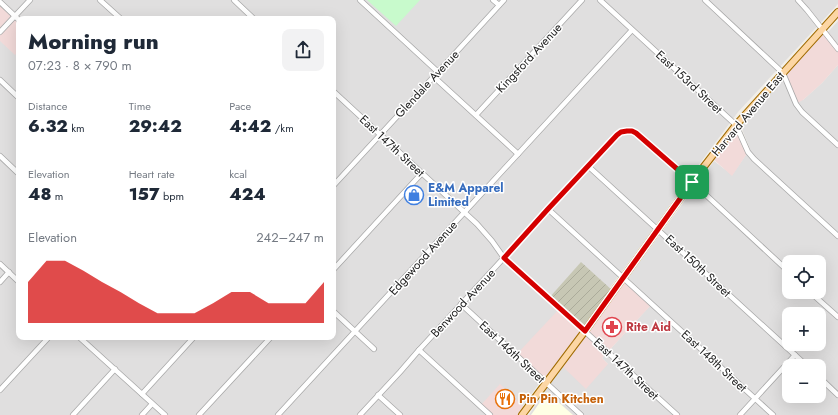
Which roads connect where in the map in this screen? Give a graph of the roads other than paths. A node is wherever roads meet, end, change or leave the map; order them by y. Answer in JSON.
{"nodes":[{"id":1,"x":30,"y":0,"type":"edge"},
{"id":2,"x":100,"y":0,"type":"edge"},
{"id":3,"x":234,"y":0,"type":"edge"},
{"id":4,"x":360,"y":0,"type":"edge"},
{"id":5,"x":494,"y":0,"type":"edge"},
{"id":6,"x":504,"y":0,"type":"edge"},
{"id":7,"x":582,"y":0,"type":"edge"},
{"id":8,"x":600,"y":0,"type":"edge"},
{"id":9,"x":705,"y":0,"type":"edge"},
{"id":10,"x":798,"y":0,"type":"edge"},
{"id":11,"x":0,"y":2,"type":"edge"},
{"id":12,"x":499,"y":5,"type":"junction"},
{"id":13,"x":838,"y":12,"type":"edge"},
{"id":14,"x":15,"y":16,"type":"junction"},
{"id":15,"x":118,"y":16,"type":"edge"},
{"id":16,"x":251,"y":16,"type":"edge"},
{"id":17,"x":822,"y":29,"type":"junction"},
{"id":18,"x":632,"y":30,"type":"junction"},
{"id":19,"x":0,"y":32,"type":"edge"},
{"id":20,"x":838,"y":48,"type":"edge"},
{"id":21,"x":438,"y":72,"type":"junction"},
{"id":22,"x":783,"y":73,"type":"junction"},
{"id":23,"x":434,"y":77,"type":"junction"},
{"id":24,"x":0,"y":80,"type":"edge"},
{"id":25,"x":336,"y":94,"type":"edge"},
{"id":26,"x":16,"y":95,"type":"edge"},
{"id":27,"x":476,"y":115,"type":"junction"},
{"id":28,"x":736,"y":125,"type":"junction"},
{"id":29,"x":380,"y":135,"type":"junction"},
{"id":30,"x":838,"y":145,"type":"edge"},
{"id":31,"x":518,"y":154,"type":"junction"},
{"id":32,"x":0,"y":156,"type":"edge"},
{"id":33,"x":588,"y":166,"type":"junction"},
{"id":34,"x":16,"y":171,"type":"edge"},
{"id":35,"x":422,"y":173,"type":"junction"},
{"id":36,"x":692,"y":182,"type":"junction"},
{"id":37,"x":336,"y":183,"type":"edge"},
{"id":38,"x":548,"y":209,"type":"junction"},
{"id":39,"x":464,"y":212,"type":"junction"},
{"id":40,"x":658,"y":229,"type":"junction"},
{"id":41,"x":838,"y":236,"type":"edge"},
{"id":42,"x":504,"y":258,"type":"junction"},
{"id":43,"x":0,"y":264,"type":"edge"},
{"id":44,"x":782,"y":266,"type":"edge"},
{"id":45,"x":336,"y":267,"type":"edge"},
{"id":46,"x":9,"y":272,"type":"junction"},
{"id":47,"x":623,"y":277,"type":"junction"},
{"id":48,"x":16,"y":279,"type":"edge"},
{"id":49,"x":0,"y":282,"type":"edge"},
{"id":50,"x":818,"y":299,"type":"edge"},
{"id":51,"x":461,"y":304,"type":"junction"},
{"id":52,"x":336,"y":314,"type":"edge"},
{"id":53,"x":838,"y":318,"type":"edge"},
{"id":54,"x":355,"y":331,"type":"junction"},
{"id":55,"x":585,"y":331,"type":"junction"},
{"id":56,"x":46,"y":340,"type":"edge"},
{"id":57,"x":82,"y":340,"type":"edge"},
{"id":58,"x":191,"y":340,"type":"edge"},
{"id":59,"x":268,"y":340,"type":"edge"},
{"id":60,"x":374,"y":349,"type":"dead end"},
{"id":61,"x":419,"y":350,"type":"junction"},
{"id":62,"x":796,"y":355,"type":"junction"},
{"id":63,"x":800,"y":359,"type":"edge"},
{"id":64,"x":115,"y":369,"type":"junction"},
{"id":65,"x":546,"y":383,"type":"junction"},
{"id":66,"x":826,"y":384,"type":"edge"},
{"id":67,"x":0,"y":390,"type":"edge"},
{"id":68,"x":142,"y":394,"type":"junction"},
{"id":69,"x":378,"y":395,"type":"junction"},
{"id":70,"x":838,"y":395,"type":"edge"},
{"id":71,"x":755,"y":398,"type":"junction"},
{"id":72,"x":152,"y":404,"type":"junction"},
{"id":73,"x":73,"y":415,"type":"edge"},
{"id":74,"x":142,"y":415,"type":"edge"},
{"id":75,"x":165,"y":415,"type":"edge"},
{"id":76,"x":199,"y":415,"type":"edge"},
{"id":77,"x":278,"y":415,"type":"edge"},
{"id":78,"x":360,"y":415,"type":"edge"},
{"id":79,"x":400,"y":415,"type":"edge"},
{"id":80,"x":490,"y":415,"type":"edge"},
{"id":81,"x":522,"y":415,"type":"edge"},
{"id":82,"x":581,"y":415,"type":"edge"},
{"id":83,"x":677,"y":415,"type":"edge"},
{"id":84,"x":740,"y":415,"type":"edge"},
{"id":85,"x":773,"y":415,"type":"edge"}],
"edges":[{"from":1,"to":14,"type":"street"},
{"from":2,"to":15,"type":"street"},
{"from":3,"to":16,"type":"street"},
{"from":4,"to":21,"type":"street"},
{"from":5,"to":12,"type":"street"},
{"from":6,"to":12,"type":"street","name":"Glendale Avenue"},
{"from":7,"to":27,"type":"street","name":"Kingsford Avenue"},
{"from":8,"to":18,"type":"street","name":"East 153rd Street"},
{"from":9,"to":22,"type":"street"},
{"from":10,"to":17,"type":"street"},
{"from":11,"to":14,"type":"street"},
{"from":12,"to":21,"type":"street","name":"Glendale Avenue"},
{"from":13,"to":17,"type":"main road","name":"Harvard Avenue East"},
{"from":14,"to":19,"type":"street"},
{"from":17,"to":20,"type":"street"},
{"from":17,"to":22,"type":"main road","name":"Harvard Avenue East"},
{"from":18,"to":28,"type":"street","name":"East 153rd Street"},
{"from":18,"to":31,"type":"street","name":"Edgewood Avenue"},
{"from":21,"to":23,"type":"street","name":"Glendale Avenue"},
{"from":22,"to":28,"type":"main road","name":"Harvard Avenue East"},
{"from":22,"to":30,"type":"street"},
{"from":23,"to":27,"type":"street"},
{"from":23,"to":29,"type":"street","name":"Glendale Avenue"},
{"from":24,"to":26,"type":"street"},
{"from":25,"to":29,"type":"street","name":"East 147th Street"},
{"from":27,"to":31,"type":"street"},
{"from":28,"to":36,"type":"main road","name":"Harvard Avenue East"},
{"from":28,"to":41,"type":"street","name":"East 153rd Street"},
{"from":29,"to":35,"type":"street","name":"East 147th Street"},
{"from":29,"to":37,"type":"street","name":"Glendale Avenue"},
{"from":31,"to":39,"type":"street","name":"Edgewood Avenue"},
{"from":32,"to":34,"type":"street"},
{"from":33,"to":36,"type":"street","name":"Benwood Avenue"},
{"from":33,"to":38,"type":"street","name":"Benwood Avenue"},
{"from":33,"to":40,"type":"street","name":"East 150th Street"},
{"from":35,"to":39,"type":"street","name":"East 147th Street"},
{"from":35,"to":45,"type":"street"},
{"from":36,"to":40,"type":"main road","name":"Harvard Avenue East"},
{"from":36,"to":44,"type":"street"},
{"from":38,"to":42,"type":"street","name":"Benwood Avenue"},
{"from":38,"to":47,"type":"street","name":"East 148th Street"},
{"from":39,"to":42,"type":"street","name":"East 147th Street"},
{"from":39,"to":54,"type":"street","name":"Edgewood Avenue"},
{"from":40,"to":47,"type":"main road","name":"Harvard Avenue East"},
{"from":40,"to":62,"type":"street","name":"East 150th Street"},
{"from":42,"to":51,"type":"street","name":"Benwood Avenue"},
{"from":42,"to":55,"type":"street","name":"East 147th Street"},
{"from":43,"to":46,"type":"street"},
{"from":46,"to":48,"type":"street"},
{"from":46,"to":49,"type":"street"},
{"from":47,"to":55,"type":"main road","name":"Harvard Avenue East"},
{"from":47,"to":71,"type":"street","name":"East 148th Street"},
{"from":50,"to":53,"type":"street"},
{"from":51,"to":61,"type":"street","name":"Benwood Avenue"},
{"from":51,"to":65,"type":"street","name":"East 146th Street"},
{"from":52,"to":54,"type":"street"},
{"from":54,"to":60,"type":"street"},
{"from":54,"to":77,"type":"street","name":"Edgewood Avenue"},
{"from":55,"to":65,"type":"main road","name":"Harvard Avenue East"},
{"from":55,"to":83,"type":"street","name":"East 147th Street"},
{"from":56,"to":67,"type":"street"},
{"from":57,"to":64,"type":"street"},
{"from":58,"to":68,"type":"street"},
{"from":59,"to":76,"type":"street"},
{"from":61,"to":69,"type":"street","name":"Benwood Avenue"},
{"from":61,"to":80,"type":"street"},
{"from":62,"to":63,"type":"street","name":"East 150th Street"},
{"from":62,"to":71,"type":"street"},
{"from":64,"to":68,"type":"street"},
{"from":64,"to":73,"type":"street"},
{"from":65,"to":81,"type":"main road","name":"Harvard Avenue East"},
{"from":65,"to":82,"type":"street","name":"East 146th Street"},
{"from":66,"to":70,"type":"street"},
{"from":68,"to":72,"type":"street"},
{"from":69,"to":78,"type":"street","name":"Benwood Avenue"},
{"from":69,"to":79,"type":"street"},
{"from":71,"to":84,"type":"street"},
{"from":71,"to":85,"type":"street","name":"East 148th Street"},
{"from":72,"to":74,"type":"street"},
{"from":72,"to":75,"type":"street"}]}
